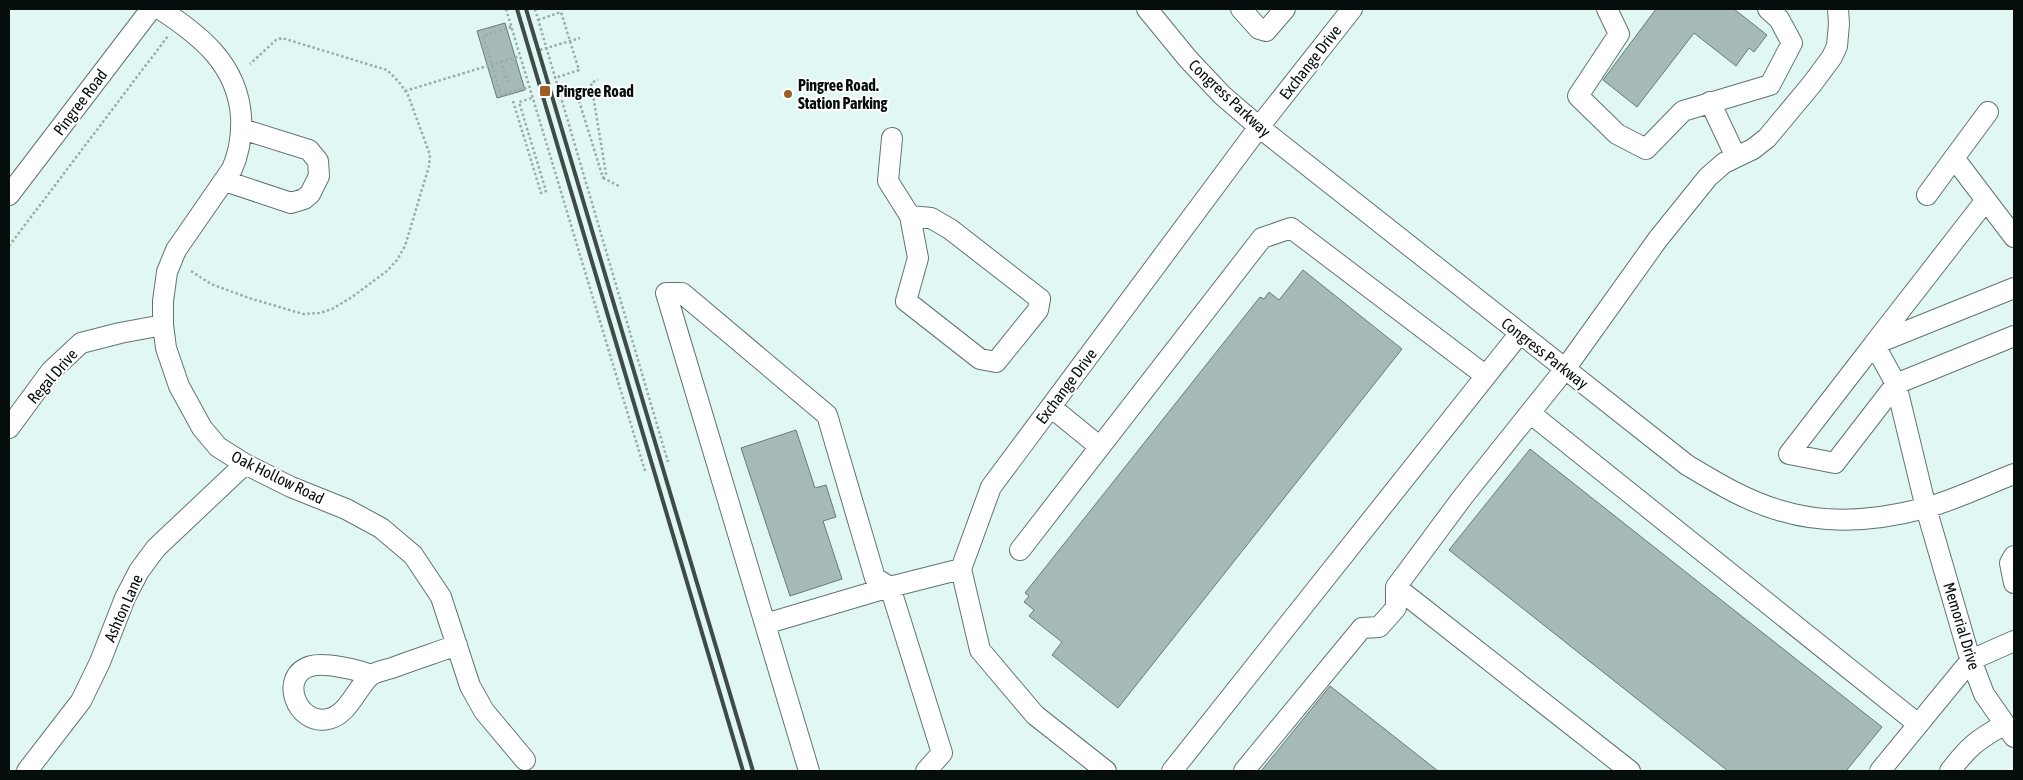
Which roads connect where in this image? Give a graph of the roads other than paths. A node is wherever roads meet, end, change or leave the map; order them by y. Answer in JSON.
{"nodes":[{"id":1,"x":151,"y":9,"type":"edge"},
{"id":2,"x":160,"y":9,"type":"edge"},
{"id":3,"x":1147,"y":9,"type":"edge"},
{"id":4,"x":1241,"y":9,"type":"edge"},
{"id":5,"x":1285,"y":9,"type":"edge"},
{"id":6,"x":1352,"y":9,"type":"edge"},
{"id":7,"x":1607,"y":9,"type":"edge"},
{"id":8,"x":1768,"y":9,"type":"edge"},
{"id":9,"x":1838,"y":9,"type":"edge"},
{"id":10,"x":1710,"y":102,"type":"junction"},
{"id":11,"x":1988,"y":112,"type":"dead end"},
{"id":12,"x":1259,"y":126,"type":"junction"},
{"id":13,"x":242,"y":129,"type":"junction"},
{"id":14,"x":892,"y":138,"type":"dead end"},
{"id":15,"x":1736,"y":158,"type":"junction"},
{"id":16,"x":1954,"y":158,"type":"junction"},
{"id":17,"x":225,"y":182,"type":"junction"},
{"id":18,"x":9,"y":195,"type":"edge"},
{"id":19,"x":1927,"y":195,"type":"dead end"},
{"id":20,"x":1986,"y":200,"type":"junction"},
{"id":21,"x":910,"y":216,"type":"junction"},
{"id":22,"x":2014,"y":237,"type":"edge"},
{"id":23,"x":2014,"y":288,"type":"edge"},
{"id":24,"x":163,"y":325,"type":"junction"},
{"id":25,"x":1520,"y":333,"type":"junction"},
{"id":26,"x":2014,"y":336,"type":"edge"},
{"id":27,"x":1874,"y":344,"type":"junction"},
{"id":28,"x":1564,"y":369,"type":"junction"},
{"id":29,"x":1486,"y":376,"type":"junction"},
{"id":30,"x":1896,"y":384,"type":"junction"},
{"id":31,"x":1051,"y":407,"type":"junction"},
{"id":32,"x":1530,"y":413,"type":"junction"},
{"id":33,"x":9,"y":428,"type":"edge"},
{"id":34,"x":1100,"y":447,"type":"junction"},
{"id":35,"x":245,"y":464,"type":"junction"},
{"id":36,"x":2014,"y":474,"type":"edge"},
{"id":37,"x":1926,"y":508,"type":"junction"},
{"id":38,"x":1020,"y":550,"type":"dead end"},
{"id":39,"x":2014,"y":556,"type":"edge"},
{"id":40,"x":961,"y":570,"type":"junction"},
{"id":41,"x":2014,"y":583,"type":"edge"},
{"id":42,"x":890,"y":587,"type":"junction"},
{"id":43,"x":1396,"y":587,"type":"junction"},
{"id":44,"x":765,"y":624,"type":"junction"},
{"id":45,"x":2014,"y":641,"type":"edge"},
{"id":46,"x":456,"y":645,"type":"junction"},
{"id":47,"x":1971,"y":660,"type":"junction"},
{"id":48,"x":372,"y":675,"type":"dead end"},
{"id":49,"x":1918,"y":724,"type":"junction"},
{"id":50,"x":2010,"y":731,"type":"edge"},
{"id":51,"x":525,"y":760,"type":"dead end"},
{"id":52,"x":27,"y":771,"type":"edge"},
{"id":53,"x":809,"y":771,"type":"edge"},
{"id":54,"x":926,"y":771,"type":"edge"},
{"id":55,"x":1106,"y":771,"type":"edge"},
{"id":56,"x":1172,"y":771,"type":"edge"},
{"id":57,"x":1244,"y":771,"type":"edge"},
{"id":58,"x":1630,"y":771,"type":"edge"},
{"id":59,"x":1880,"y":771,"type":"edge"},
{"id":60,"x":1950,"y":771,"type":"edge"}],
"edges":[{"from":1,"to":18,"type":"street","name":"Pingree Road"},
{"from":2,"to":13,"type":"street","name":"Oak Hollow Road"},
{"from":3,"to":12,"type":"street","name":"Congress Parkway"},
{"from":4,"to":5,"type":"street"},
{"from":6,"to":12,"type":"street","name":"Exchange Drive"},
{"from":7,"to":10,"type":"street"},
{"from":8,"to":10,"type":"street"},
{"from":9,"to":15,"type":"street"},
{"from":10,"to":15,"type":"street"},
{"from":11,"to":16,"type":"street"},
{"from":12,"to":25,"type":"street","name":"Congress Parkway"},
{"from":12,"to":31,"type":"street","name":"Exchange Drive"},
{"from":13,"to":17,"type":"street","name":"Oak Hollow Road"},
{"from":13,"to":17,"type":"street"},
{"from":14,"to":21,"type":"street"},
{"from":15,"to":28,"type":"street"},
{"from":16,"to":19,"type":"street"},
{"from":16,"to":20,"type":"street"},
{"from":17,"to":24,"type":"street","name":"Oak Hollow Road"},
{"from":20,"to":22,"type":"street"},
{"from":20,"to":27,"type":"street"},
{"from":21,"to":21,"type":"street"},
{"from":23,"to":27,"type":"street"},
{"from":24,"to":33,"type":"street","name":"Regal Drive"},
{"from":24,"to":35,"type":"street","name":"Oak Hollow Road"},
{"from":25,"to":28,"type":"street","name":"Congress Parkway"},
{"from":25,"to":29,"type":"street"},
{"from":26,"to":30,"type":"street"},
{"from":27,"to":30,"type":"street","name":"Memorial Drive"},
{"from":27,"to":30,"type":"street"},
{"from":28,"to":32,"type":"street"},
{"from":28,"to":37,"type":"street","name":"Congress Parkway"},
{"from":29,"to":34,"type":"street"},
{"from":29,"to":56,"type":"street"},
{"from":30,"to":37,"type":"street","name":"Memorial Drive"},
{"from":31,"to":34,"type":"street"},
{"from":31,"to":40,"type":"street","name":"Exchange Drive"},
{"from":32,"to":43,"type":"street"},
{"from":32,"to":49,"type":"street"},
{"from":34,"to":38,"type":"street"},
{"from":35,"to":46,"type":"street","name":"Oak Hollow Road"},
{"from":35,"to":52,"type":"street","name":"Ashton Lane"},
{"from":36,"to":37,"type":"street","name":"Congress Parkway"},
{"from":37,"to":47,"type":"street","name":"Memorial Drive"},
{"from":39,"to":41,"type":"street"},
{"from":40,"to":42,"type":"street"},
{"from":40,"to":55,"type":"street"},
{"from":42,"to":44,"type":"street"},
{"from":42,"to":44,"type":"street"},
{"from":42,"to":54,"type":"street"},
{"from":43,"to":57,"type":"street"},
{"from":43,"to":58,"type":"street"},
{"from":44,"to":53,"type":"street"},
{"from":45,"to":47,"type":"street"},
{"from":46,"to":48,"type":"street"},
{"from":46,"to":51,"type":"street","name":"Oak Hollow Road"},
{"from":47,"to":49,"type":"street"},
{"from":47,"to":50,"type":"street","name":"Memorial Drive"},
{"from":49,"to":59,"type":"street"},
{"from":50,"to":60,"type":"street"}]}
